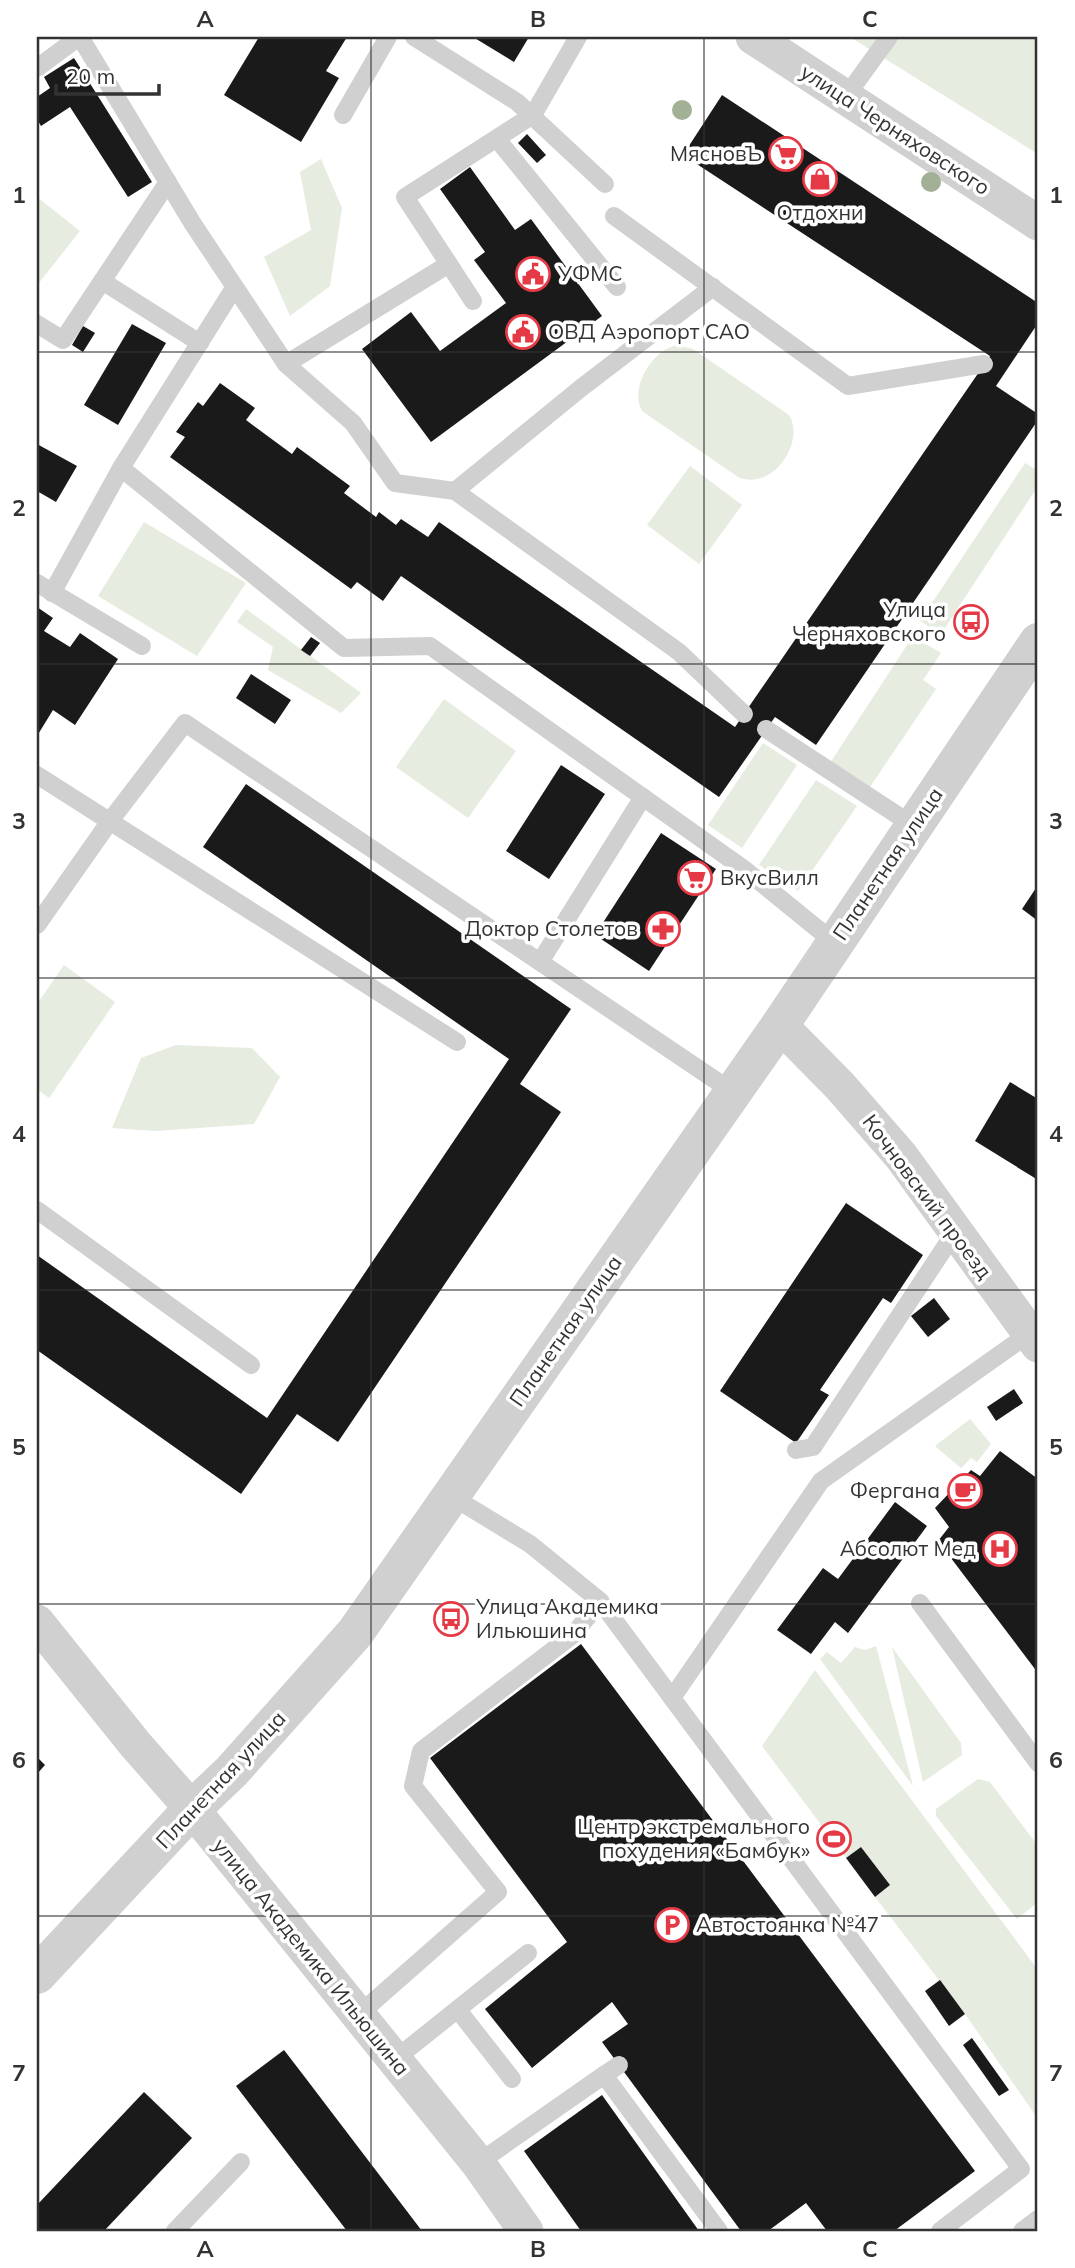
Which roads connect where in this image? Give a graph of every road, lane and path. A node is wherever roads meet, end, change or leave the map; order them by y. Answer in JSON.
{"nodes":[{"id":1,"x":79,"y":37,"type":"edge"},
{"id":2,"x":388,"y":37,"type":"edge"},
{"id":3,"x":414,"y":37,"type":"edge"},
{"id":4,"x":578,"y":37,"type":"edge"},
{"id":5,"x":752,"y":37,"type":"edge"},
{"id":6,"x":889,"y":37,"type":"edge"},
{"id":7,"x":37,"y":68,"type":"edge"},
{"id":8,"x":844,"y":99,"type":"junction"},
{"id":9,"x":343,"y":115,"type":"dead end"},
{"id":10,"x":533,"y":115,"type":"junction"},
{"id":11,"x":498,"y":139,"type":"junction"},
{"id":12,"x":168,"y":182,"type":"junction"},
{"id":13,"x":605,"y":184,"type":"dead end"},
{"id":14,"x":614,"y":216,"type":"dead end"},
{"id":15,"x":1038,"y":223,"type":"edge"},
{"id":16,"x":449,"y":264,"type":"junction"},
{"id":17,"x":102,"y":281,"type":"junction"},
{"id":18,"x":617,"y":287,"type":"dead end"},
{"id":19,"x":713,"y":287,"type":"junction"},
{"id":20,"x":234,"y":288,"type":"junction"},
{"id":21,"x":473,"y":301,"type":"dead end"},
{"id":22,"x":37,"y":324,"type":"edge"},
{"id":23,"x":200,"y":343,"type":"junction"},
{"id":24,"x":286,"y":364,"type":"junction"},
{"id":25,"x":984,"y":364,"type":"dead end"},
{"id":26,"x":121,"y":468,"type":"junction"},
{"id":27,"x":455,"y":491,"type":"junction"},
{"id":28,"x":45,"y":588,"type":"edge"},
{"id":29,"x":1038,"y":642,"type":"edge"},
{"id":30,"x":142,"y":646,"type":"dead end"},
{"id":31,"x":744,"y":714,"type":"dead end"},
{"id":32,"x":766,"y":729,"type":"dead end"},
{"id":33,"x":37,"y":775,"type":"edge"},
{"id":34,"x":643,"y":797,"type":"junction"},
{"id":35,"x":110,"y":821,"type":"junction"},
{"id":36,"x":914,"y":826,"type":"junction"},
{"id":37,"x":37,"y":925,"type":"edge"},
{"id":38,"x":835,"y":943,"type":"junction"},
{"id":39,"x":540,"y":962,"type":"junction"},
{"id":40,"x":780,"y":1025,"type":"junction"},
{"id":41,"x":457,"y":1041,"type":"dead end"},
{"id":42,"x":733,"y":1092,"type":"junction"},
{"id":43,"x":37,"y":1210,"type":"edge"},
{"id":44,"x":955,"y":1232,"type":"junction"},
{"id":45,"x":1034,"y":1339,"type":"edge"},
{"id":46,"x":251,"y":1366,"type":"dead end"},
{"id":47,"x":796,"y":1450,"type":"dead end"},
{"id":48,"x":452,"y":1496,"type":"junction"},
{"id":49,"x":600,"y":1601,"type":"junction"},
{"id":50,"x":920,"y":1603,"type":"dead end"},
{"id":51,"x":38,"y":1628,"type":"edge"},
{"id":52,"x":672,"y":1698,"type":"junction"},
{"id":53,"x":1038,"y":1763,"type":"edge"},
{"id":54,"x":192,"y":1809,"type":"junction"},
{"id":55,"x":528,"y":1953,"type":"dead end"},
{"id":56,"x":37,"y":1975,"type":"edge"},
{"id":57,"x":458,"y":2010,"type":"junction"},
{"id":58,"x":357,"y":2016,"type":"junction"},
{"id":59,"x":394,"y":2060,"type":"junction"},
{"id":60,"x":512,"y":2080,"type":"dead end"},
{"id":61,"x":241,"y":2162,"type":"dead end"},
{"id":62,"x":478,"y":2163,"type":"junction"},
{"id":63,"x":1038,"y":2219,"type":"edge"},
{"id":64,"x":175,"y":2231,"type":"edge"},
{"id":65,"x":526,"y":2231,"type":"edge"},
{"id":66,"x":719,"y":2231,"type":"edge"},
{"id":67,"x":940,"y":2231,"type":"edge"},
{"id":68,"x":1022,"y":2231,"type":"edge"}],
"edges":[{"from":1,"to":7,"type":"lane"},
{"from":1,"to":12,"type":"lane"},
{"from":2,"to":9,"type":"lane"},
{"from":3,"to":10,"type":"lane"},
{"from":4,"to":10,"type":"lane"},
{"from":5,"to":8,"type":"street","name":"улица Черняховского"},
{"from":6,"to":8,"type":"lane"},
{"from":8,"to":15,"type":"street","name":"улица Черняховского"},
{"from":10,"to":11,"type":"lane"},
{"from":10,"to":13,"type":"lane"},
{"from":11,"to":16,"type":"lane"},
{"from":11,"to":18,"type":"lane"},
{"from":12,"to":17,"type":"lane"},
{"from":12,"to":20,"type":"lane"},
{"from":14,"to":19,"type":"lane"},
{"from":16,"to":21,"type":"lane"},
{"from":16,"to":24,"type":"lane"},
{"from":17,"to":22,"type":"lane"},
{"from":17,"to":23,"type":"lane"},
{"from":19,"to":25,"type":"lane"},
{"from":19,"to":27,"type":"lane"},
{"from":20,"to":23,"type":"lane"},
{"from":20,"to":24,"type":"lane"},
{"from":23,"to":26,"type":"lane"},
{"from":24,"to":27,"type":"lane"},
{"from":26,"to":28,"type":"lane"},
{"from":26,"to":34,"type":"lane"},
{"from":27,"to":31,"type":"lane"},
{"from":28,"to":30,"type":"lane"},
{"from":29,"to":36,"type":"street","name":"Планетная улица"},
{"from":32,"to":36,"type":"lane"},
{"from":33,"to":35,"type":"lane"},
{"from":34,"to":38,"type":"lane"},
{"from":34,"to":39,"type":"lane"},
{"from":35,"to":37,"type":"lane"},
{"from":35,"to":39,"type":"lane"},
{"from":35,"to":41,"type":"lane"},
{"from":36,"to":38,"type":"street","name":"Планетная улица"},
{"from":38,"to":40,"type":"street","name":"Планетная улица"},
{"from":39,"to":42,"type":"lane"},
{"from":40,"to":42,"type":"street","name":"Планетная улица"},
{"from":40,"to":44,"type":"street","name":"Кочновский проезд"},
{"from":42,"to":48,"type":"street","name":"Планетная улица"},
{"from":43,"to":46,"type":"lane"},
{"from":44,"to":45,"type":"street","name":"Кочновский проезд"},
{"from":44,"to":47,"type":"lane"},
{"from":45,"to":52,"type":"lane"},
{"from":48,"to":49,"type":"lane"},
{"from":48,"to":54,"type":"street","name":"Планетная улица"},
{"from":49,"to":52,"type":"lane"},
{"from":49,"to":58,"type":"lane"},
{"from":50,"to":53,"type":"lane"},
{"from":51,"to":54,"type":"street","name":"улица Академика Ильюшина"},
{"from":52,"to":67,"type":"lane"},
{"from":54,"to":56,"type":"street","name":"Планетная улица"},
{"from":54,"to":58,"type":"street","name":"улица Академика Ильюшина"},
{"from":55,"to":57,"type":"lane"},
{"from":57,"to":59,"type":"lane"},
{"from":57,"to":60,"type":"lane"},
{"from":58,"to":59,"type":"street","name":"улица Академика Ильюшина"},
{"from":59,"to":62,"type":"street","name":"улица Академика Ильюшина"},
{"from":61,"to":64,"type":"lane"},
{"from":62,"to":65,"type":"street","name":"улица Академика Ильюшина"},
{"from":62,"to":66,"type":"lane"},
{"from":63,"to":68,"type":"lane"}]}
